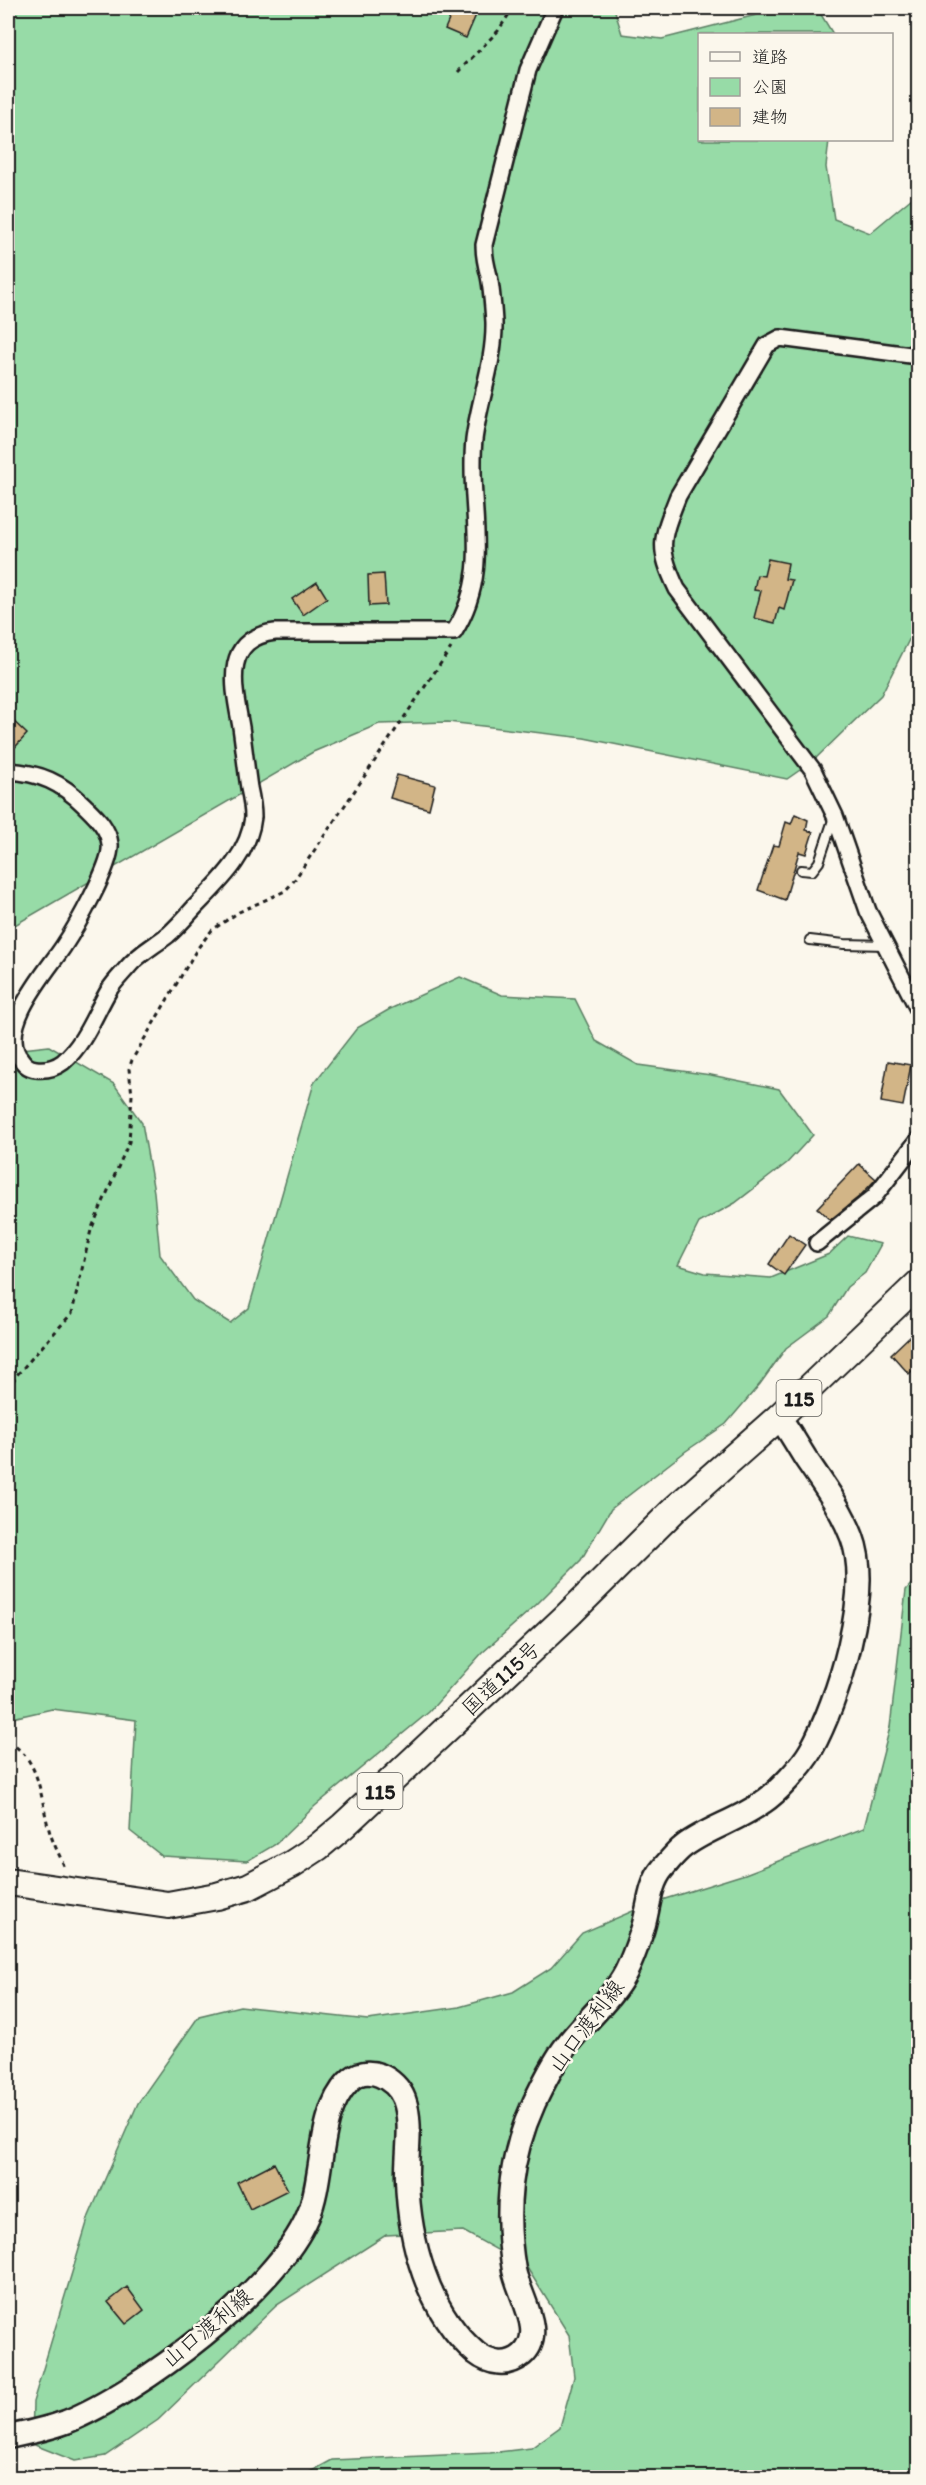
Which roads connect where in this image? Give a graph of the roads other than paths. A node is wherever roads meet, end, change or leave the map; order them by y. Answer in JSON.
{"nodes":[{"id":1,"x":555,"y":8,"type":"edge"},
{"id":2,"x":918,"y":356,"type":"edge"},
{"id":3,"x":8,"y":771,"type":"edge"},
{"id":4,"x":835,"y":816,"type":"junction"},
{"id":5,"x":801,"y":870,"type":"dead end"},
{"id":6,"x":810,"y":940,"type":"dead end"},
{"id":7,"x":886,"y":945,"type":"junction"},
{"id":8,"x":918,"y":1009,"type":"edge"},
{"id":9,"x":918,"y":1140,"type":"edge"},
{"id":10,"x":817,"y":1243,"type":"dead end"},
{"id":11,"x":918,"y":1284,"type":"edge"},
{"id":12,"x":779,"y":1417,"type":"junction"},
{"id":13,"x":8,"y":1882,"type":"edge"},
{"id":14,"x":8,"y":2437,"type":"edge"}],
"edges":[{"from":1,"to":3,"type":"street"},
{"from":2,"to":4,"type":"street"},
{"from":4,"to":5,"type":"lane"},
{"from":4,"to":7,"type":"street"},
{"from":6,"to":7,"type":"lane"},
{"from":7,"to":8,"type":"street"},
{"from":9,"to":10,"type":"street"},
{"from":11,"to":12,"type":"highway","name":"国道115号","number":"115"},
{"from":12,"to":13,"type":"highway","name":"国道115号","number":"115"},
{"from":12,"to":14,"type":"main road","name":"山口渡利線"}]}
